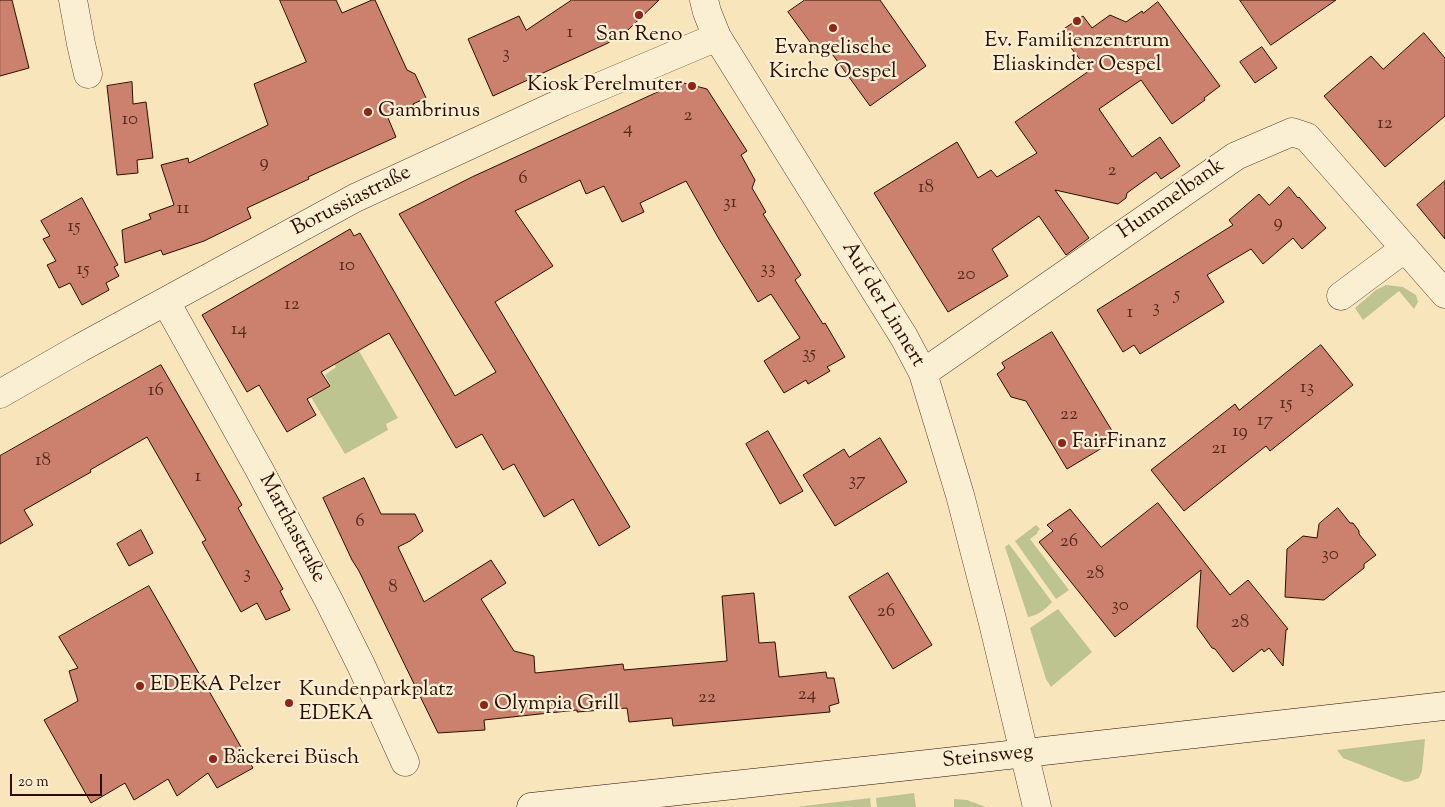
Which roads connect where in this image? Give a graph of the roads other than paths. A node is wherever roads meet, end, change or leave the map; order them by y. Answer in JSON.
{"nodes":[{"id":1,"x":73,"y":0,"type":"edge"},
{"id":2,"x":704,"y":0,"type":"edge"},
{"id":3,"x":717,"y":37,"type":"junction"},
{"id":4,"x":88,"y":74,"type":"dead end"},
{"id":5,"x":1404,"y":248,"type":"junction"},
{"id":6,"x":1445,"y":294,"type":"edge"},
{"id":7,"x":1340,"y":296,"type":"dead end"},
{"id":8,"x":166,"y":302,"type":"junction"},
{"id":9,"x":923,"y":373,"type":"junction"},
{"id":10,"x":0,"y":394,"type":"edge"},
{"id":11,"x":1445,"y":706,"type":"edge"},
{"id":12,"x":1023,"y":754,"type":"junction"},
{"id":13,"x":404,"y":762,"type":"dead end"},
{"id":14,"x":582,"y":804,"type":"edge"},
{"id":15,"x":531,"y":807,"type":"edge"},
{"id":16,"x":1037,"y":807,"type":"edge"}],
"edges":[{"from":1,"to":4,"type":"street"},
{"from":2,"to":3,"type":"street","name":"Auf der Linnert"},
{"from":3,"to":8,"type":"street","name":"Borussiastraße"},
{"from":3,"to":9,"type":"street","name":"Auf der Linnert"},
{"from":5,"to":6,"type":"street","name":"Hummelbank"},
{"from":5,"to":7,"type":"street"},
{"from":5,"to":9,"type":"street","name":"Hummelbank"},
{"from":8,"to":10,"type":"street","name":"Borussiastraße"},
{"from":8,"to":13,"type":"street","name":"Marthastraße"},
{"from":9,"to":12,"type":"street","name":"Auf der Linnert"},
{"from":11,"to":12,"type":"street","name":"Steinsweg"},
{"from":12,"to":14,"type":"street","name":"Steinsweg"},
{"from":12,"to":16,"type":"street","name":"Auf der Linnert"},
{"from":14,"to":15,"type":"street","name":"Steinsweg"}]}
